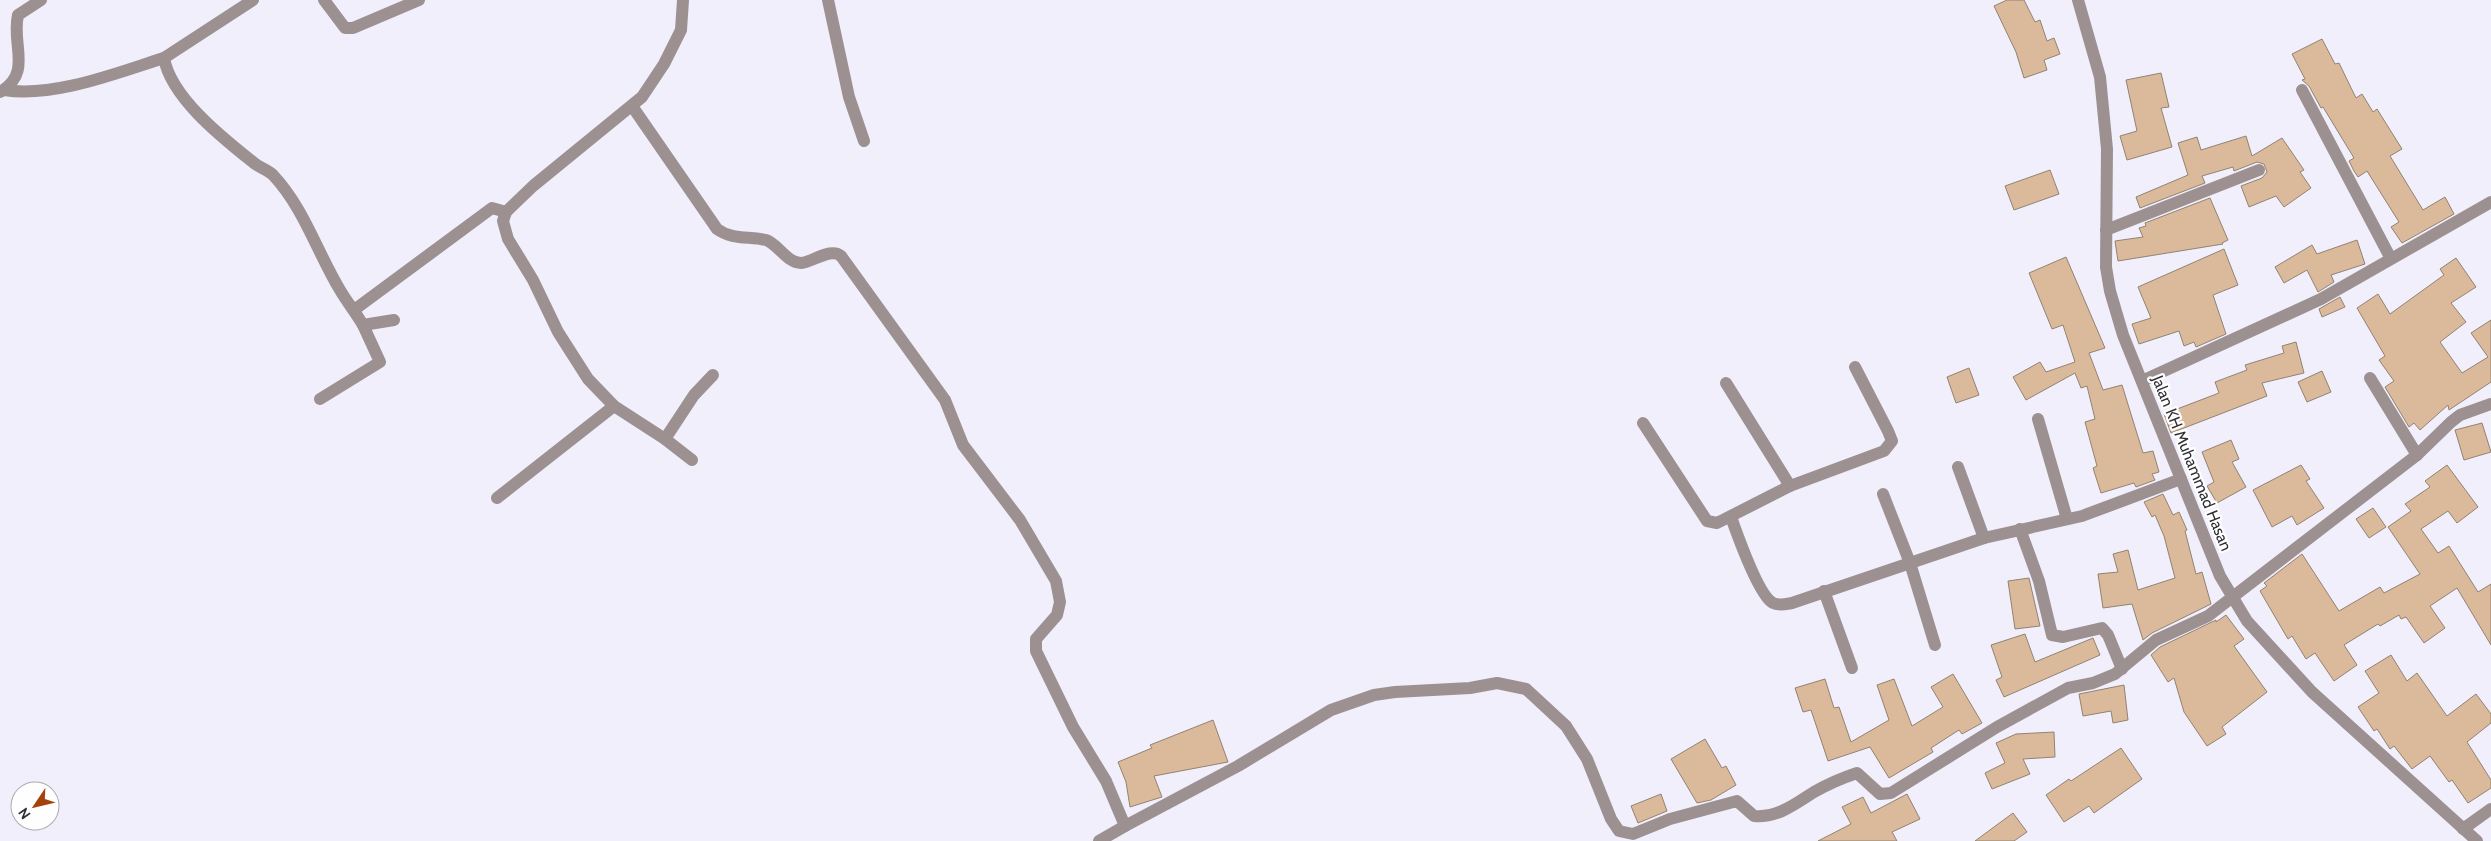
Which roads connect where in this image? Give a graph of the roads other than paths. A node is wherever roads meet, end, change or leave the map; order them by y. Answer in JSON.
{"nodes":[{"id":1,"x":41,"y":0,"type":"edge"},
{"id":2,"x":253,"y":0,"type":"edge"},
{"id":3,"x":324,"y":0,"type":"edge"},
{"id":4,"x":419,"y":0,"type":"edge"},
{"id":5,"x":683,"y":0,"type":"edge"},
{"id":6,"x":828,"y":0,"type":"edge"},
{"id":7,"x":2078,"y":0,"type":"edge"},
{"id":8,"x":164,"y":58,"type":"junction"},
{"id":9,"x":2302,"y":90,"type":"dead end"},
{"id":10,"x":2,"y":91,"type":"edge"},
{"id":11,"x":632,"y":106,"type":"junction"},
{"id":12,"x":864,"y":141,"type":"dead end"},
{"id":13,"x":2259,"y":170,"type":"dead end"},
{"id":14,"x":2491,"y":202,"type":"edge"},
{"id":15,"x":506,"y":212,"type":"junction"},
{"id":16,"x":2106,"y":230,"type":"junction"},
{"id":17,"x":2390,"y":258,"type":"junction"},
{"id":18,"x":354,"y":310,"type":"junction"},
{"id":19,"x":394,"y":320,"type":"dead end"},
{"id":20,"x":363,"y":325,"type":"junction"},
{"id":21,"x":1855,"y":367,"type":"dead end"},
{"id":22,"x":713,"y":375,"type":"dead end"},
{"id":23,"x":2370,"y":378,"type":"dead end"},
{"id":24,"x":2142,"y":381,"type":"junction"},
{"id":25,"x":1726,"y":382,"type":"dead end"},
{"id":26,"x":320,"y":399,"type":"dead end"},
{"id":27,"x":2491,"y":404,"type":"edge"},
{"id":28,"x":614,"y":406,"type":"junction"},
{"id":29,"x":2038,"y":419,"type":"dead end"},
{"id":30,"x":1643,"y":423,"type":"dead end"},
{"id":31,"x":665,"y":439,"type":"junction"},
{"id":32,"x":2417,"y":455,"type":"junction"},
{"id":33,"x":692,"y":460,"type":"dead end"},
{"id":34,"x":1958,"y":467,"type":"dead end"},
{"id":35,"x":2181,"y":479,"type":"junction"},
{"id":36,"x":1790,"y":486,"type":"junction"},
{"id":37,"x":1883,"y":494,"type":"dead end"},
{"id":38,"x":497,"y":498,"type":"dead end"},
{"id":39,"x":1731,"y":517,"type":"junction"},
{"id":40,"x":2067,"y":519,"type":"junction"},
{"id":41,"x":2020,"y":530,"type":"junction"},
{"id":42,"x":1984,"y":538,"type":"junction"},
{"id":43,"x":1910,"y":563,"type":"junction"},
{"id":44,"x":1824,"y":591,"type":"junction"},
{"id":45,"x":2230,"y":596,"type":"junction"},
{"id":46,"x":1935,"y":645,"type":"dead end"},
{"id":47,"x":1852,"y":668,"type":"dead end"},
{"id":48,"x":2122,"y":669,"type":"junction"},
{"id":49,"x":2491,"y":809,"type":"edge"},
{"id":50,"x":1125,"y":826,"type":"junction"},
{"id":51,"x":2463,"y":829,"type":"junction"},
{"id":52,"x":1099,"y":841,"type":"edge"},
{"id":53,"x":2476,"y":841,"type":"edge"}],
"edges":[{"from":1,"to":10,"type":"street"},
{"from":2,"to":8,"type":"street"},
{"from":3,"to":4,"type":"street"},
{"from":5,"to":11,"type":"street"},
{"from":6,"to":12,"type":"street"},
{"from":7,"to":16,"type":"street","name":"Jalan KH Muhammad Hasan"},
{"from":8,"to":10,"type":"street"},
{"from":8,"to":18,"type":"street"},
{"from":9,"to":17,"type":"street"},
{"from":11,"to":15,"type":"street"},
{"from":11,"to":50,"type":"street"},
{"from":13,"to":16,"type":"street"},
{"from":14,"to":17,"type":"street"},
{"from":15,"to":18,"type":"street"},
{"from":15,"to":28,"type":"street"},
{"from":16,"to":24,"type":"street","name":"Jalan KH Muhammad Hasan"},
{"from":17,"to":24,"type":"street"},
{"from":18,"to":20,"type":"street"},
{"from":19,"to":20,"type":"street"},
{"from":20,"to":26,"type":"street"},
{"from":21,"to":36,"type":"street"},
{"from":22,"to":31,"type":"street"},
{"from":23,"to":32,"type":"street"},
{"from":24,"to":35,"type":"street","name":"Jalan KH Muhammad Hasan"},
{"from":25,"to":36,"type":"street"},
{"from":27,"to":32,"type":"street"},
{"from":28,"to":31,"type":"street"},
{"from":28,"to":38,"type":"street"},
{"from":29,"to":40,"type":"street"},
{"from":30,"to":39,"type":"street"},
{"from":31,"to":33,"type":"street"},
{"from":32,"to":45,"type":"street"},
{"from":34,"to":42,"type":"street"},
{"from":35,"to":40,"type":"street"},
{"from":35,"to":45,"type":"street","name":"Jalan KH Muhammad Hasan"},
{"from":36,"to":39,"type":"street"},
{"from":37,"to":43,"type":"street"},
{"from":39,"to":44,"type":"street"},
{"from":40,"to":41,"type":"street"},
{"from":41,"to":42,"type":"street"},
{"from":41,"to":48,"type":"street"},
{"from":42,"to":43,"type":"street"},
{"from":43,"to":44,"type":"street"},
{"from":43,"to":46,"type":"street"},
{"from":44,"to":47,"type":"street"},
{"from":45,"to":48,"type":"street"},
{"from":45,"to":51,"type":"street","name":"Jalan KH Muhammad Hasan"},
{"from":48,"to":50,"type":"street"},
{"from":49,"to":51,"type":"street"},
{"from":50,"to":52,"type":"street"},
{"from":51,"to":53,"type":"street","name":"Jalan KH Muhammad Hasan"}]}
